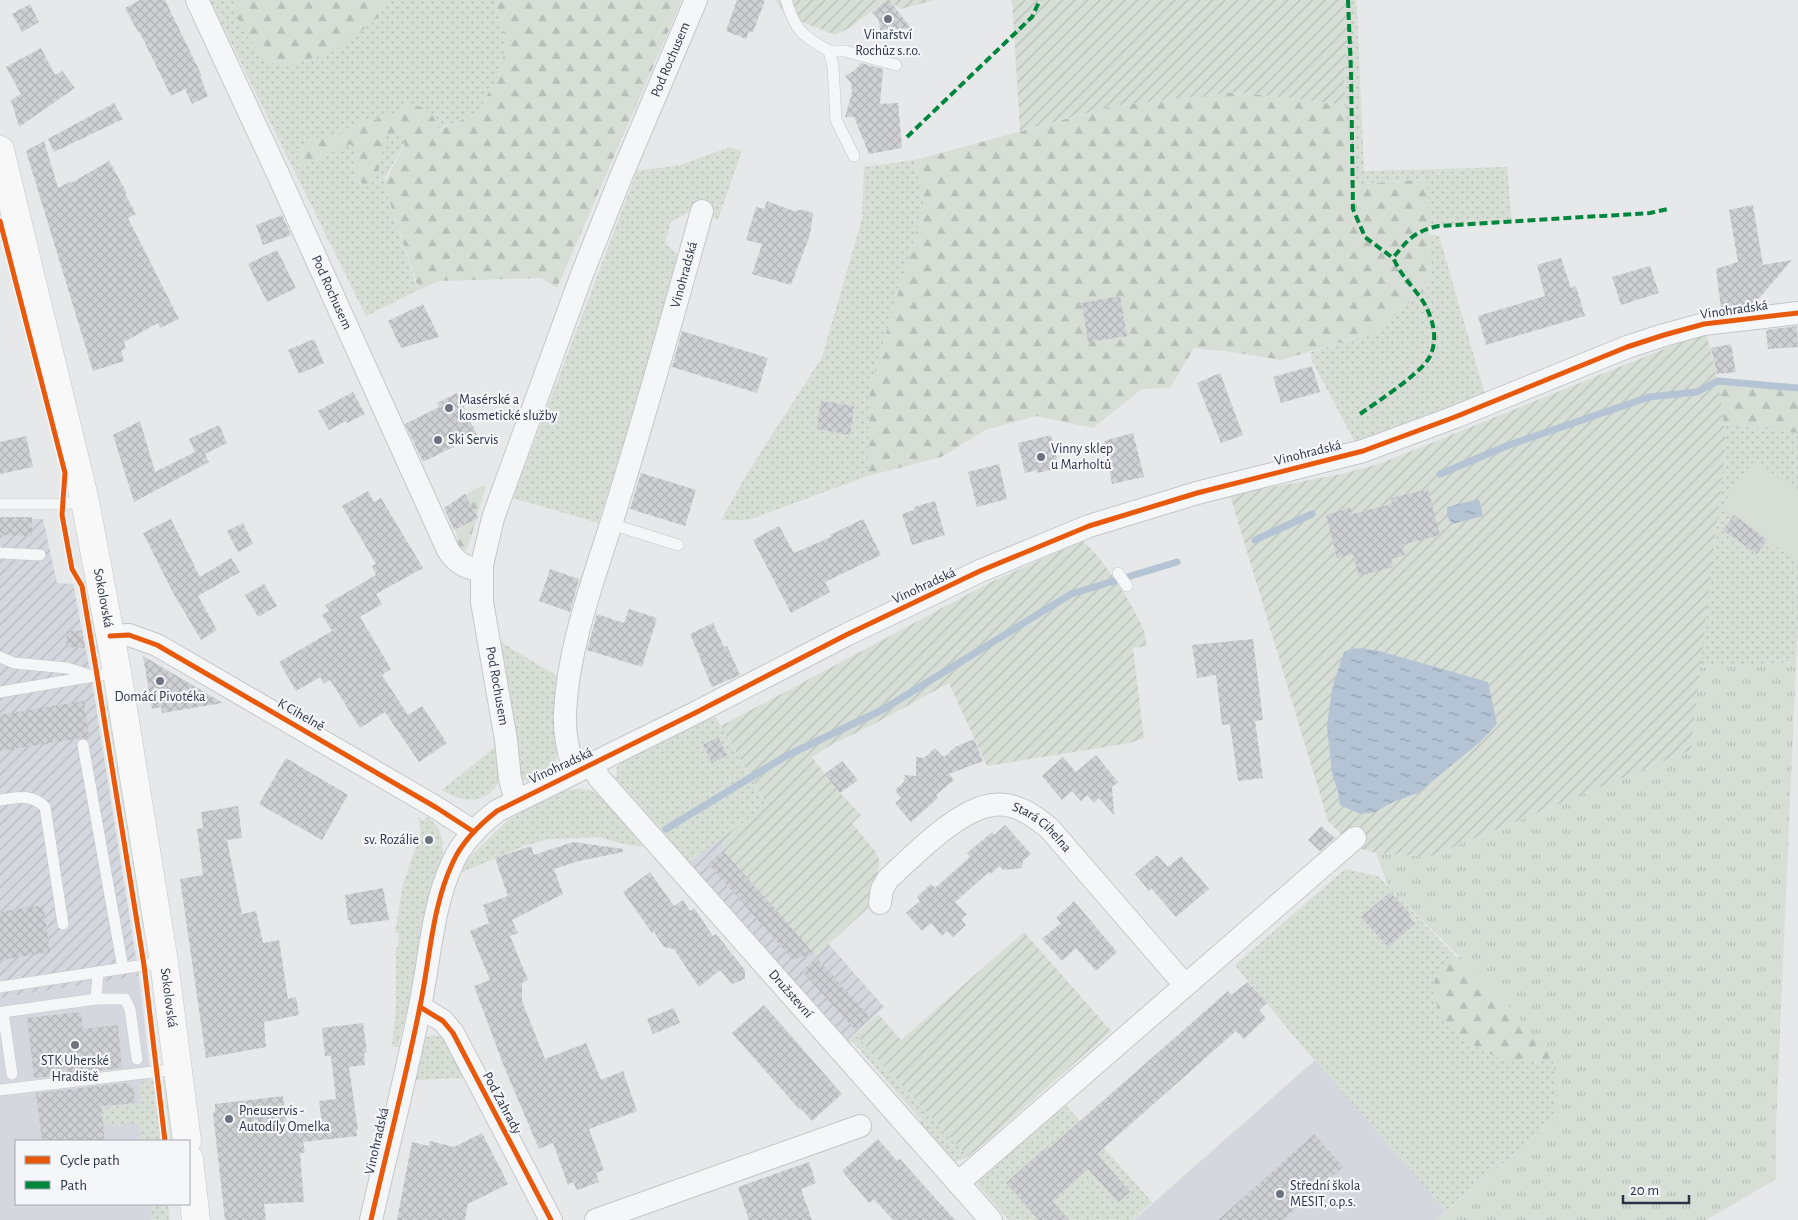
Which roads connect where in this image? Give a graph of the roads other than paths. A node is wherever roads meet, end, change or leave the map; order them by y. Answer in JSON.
{"nodes":[{"id":1,"x":196,"y":0,"type":"edge"},
{"id":2,"x":696,"y":0,"type":"edge"},
{"id":3,"x":786,"y":0,"type":"edge"},
{"id":4,"x":830,"y":51,"type":"junction"},
{"id":5,"x":896,"y":65,"type":"dead end"},
{"id":6,"x":0,"y":150,"type":"edge"},
{"id":7,"x":854,"y":156,"type":"dead end"},
{"id":8,"x":702,"y":211,"type":"dead end"},
{"id":9,"x":1798,"y":313,"type":"edge"},
{"id":10,"x":85,"y":501,"type":"junction"},
{"id":11,"x":0,"y":504,"type":"edge"},
{"id":12,"x":611,"y":524,"type":"junction"},
{"id":13,"x":678,"y":545,"type":"dead end"},
{"id":14,"x":0,"y":553,"type":"edge"},
{"id":15,"x":40,"y":555,"type":"dead end"},
{"id":16,"x":482,"y":571,"type":"junction"},
{"id":17,"x":1118,"y":572,"type":"dead end"},
{"id":18,"x":1127,"y":586,"type":"dead end"},
{"id":19,"x":110,"y":636,"type":"junction"},
{"id":20,"x":0,"y":657,"type":"edge"},
{"id":21,"x":104,"y":674,"type":"junction"},
{"id":22,"x":0,"y":692,"type":"edge"},
{"id":23,"x":83,"y":745,"type":"dead end"},
{"id":24,"x":583,"y":769,"type":"junction"},
{"id":25,"x":0,"y":800,"type":"edge"},
{"id":26,"x":516,"y":800,"type":"junction"},
{"id":27,"x":474,"y":832,"type":"junction"},
{"id":28,"x":1355,"y":838,"type":"dead end"},
{"id":29,"x":880,"y":903,"type":"dead end"},
{"id":30,"x":63,"y":924,"type":"dead end"},
{"id":31,"x":164,"y":962,"type":"junction"},
{"id":32,"x":123,"y":968,"type":"junction"},
{"id":33,"x":98,"y":972,"type":"junction"},
{"id":34,"x":1184,"y":985,"type":"junction"},
{"id":35,"x":0,"y":987,"type":"edge"},
{"id":36,"x":96,"y":999,"type":"junction"},
{"id":37,"x":420,"y":1007,"type":"junction"},
{"id":38,"x":3,"y":1028,"type":"edge"},
{"id":39,"x":137,"y":1059,"type":"dead end"},
{"id":40,"x":178,"y":1069,"type":"junction"},
{"id":41,"x":12,"y":1074,"type":"dead end"},
{"id":42,"x":0,"y":1090,"type":"edge"},
{"id":43,"x":860,"y":1126,"type":"dead end"},
{"id":44,"x":187,"y":1140,"type":"edge"},
{"id":45,"x":190,"y":1168,"type":"edge"},
{"id":46,"x":958,"y":1183,"type":"junction"},
{"id":47,"x":196,"y":1220,"type":"edge"},
{"id":48,"x":371,"y":1220,"type":"edge"},
{"id":49,"x":551,"y":1220,"type":"edge"},
{"id":50,"x":596,"y":1220,"type":"edge"},
{"id":51,"x":991,"y":1220,"type":"edge"}],
"edges":[{"from":1,"to":16,"type":"street","name":"Pod Rochusem"},
{"from":2,"to":16,"type":"street","name":"Pod Rochusem"},
{"from":3,"to":4,"type":"lane"},
{"from":4,"to":5,"type":"lane"},
{"from":4,"to":7,"type":"lane"},
{"from":6,"to":10,"type":"main road","name":"Sokolovská"},
{"from":8,"to":12,"type":"street","name":"Vinohradská"},
{"from":9,"to":24,"type":"street","name":"Vinohradská"},
{"from":10,"to":11,"type":"lane"},
{"from":10,"to":19,"type":"main road","name":"Sokolovská"},
{"from":12,"to":13,"type":"lane"},
{"from":12,"to":24,"type":"street","name":"Vinohradská"},
{"from":14,"to":15,"type":"lane"},
{"from":16,"to":26,"type":"street","name":"Pod Rochusem"},
{"from":17,"to":18,"type":"lane"},
{"from":19,"to":21,"type":"main road","name":"Sokolovská"},
{"from":19,"to":27,"type":"street","name":"K Cihelně"},
{"from":20,"to":21,"type":"lane"},
{"from":21,"to":22,"type":"lane"},
{"from":21,"to":31,"type":"main road","name":"Sokolovská"},
{"from":23,"to":32,"type":"lane"},
{"from":24,"to":26,"type":"street","name":"Vinohradská"},
{"from":24,"to":46,"type":"street","name":"Družstevní"},
{"from":25,"to":30,"type":"lane"},
{"from":26,"to":27,"type":"street","name":"Vinohradská"},
{"from":27,"to":37,"type":"street","name":"Vinohradská"},
{"from":28,"to":34,"type":"street"},
{"from":29,"to":34,"type":"street","name":"Stará Cihelna"},
{"from":31,"to":32,"type":"lane"},
{"from":31,"to":40,"type":"main road","name":"Sokolovská"},
{"from":32,"to":33,"type":"lane"},
{"from":33,"to":35,"type":"lane"},
{"from":33,"to":36,"type":"lane"},
{"from":34,"to":46,"type":"street"},
{"from":36,"to":38,"type":"lane"},
{"from":36,"to":39,"type":"lane"},
{"from":37,"to":48,"type":"street","name":"Vinohradská"},
{"from":37,"to":49,"type":"street","name":"Pod Zahrady"},
{"from":38,"to":41,"type":"lane"},
{"from":40,"to":42,"type":"lane"},
{"from":40,"to":44,"type":"main road","name":"Sokolovská"},
{"from":43,"to":50,"type":"street"},
{"from":45,"to":47,"type":"main road"},
{"from":46,"to":51,"type":"street","name":"Družstevní"}]}
